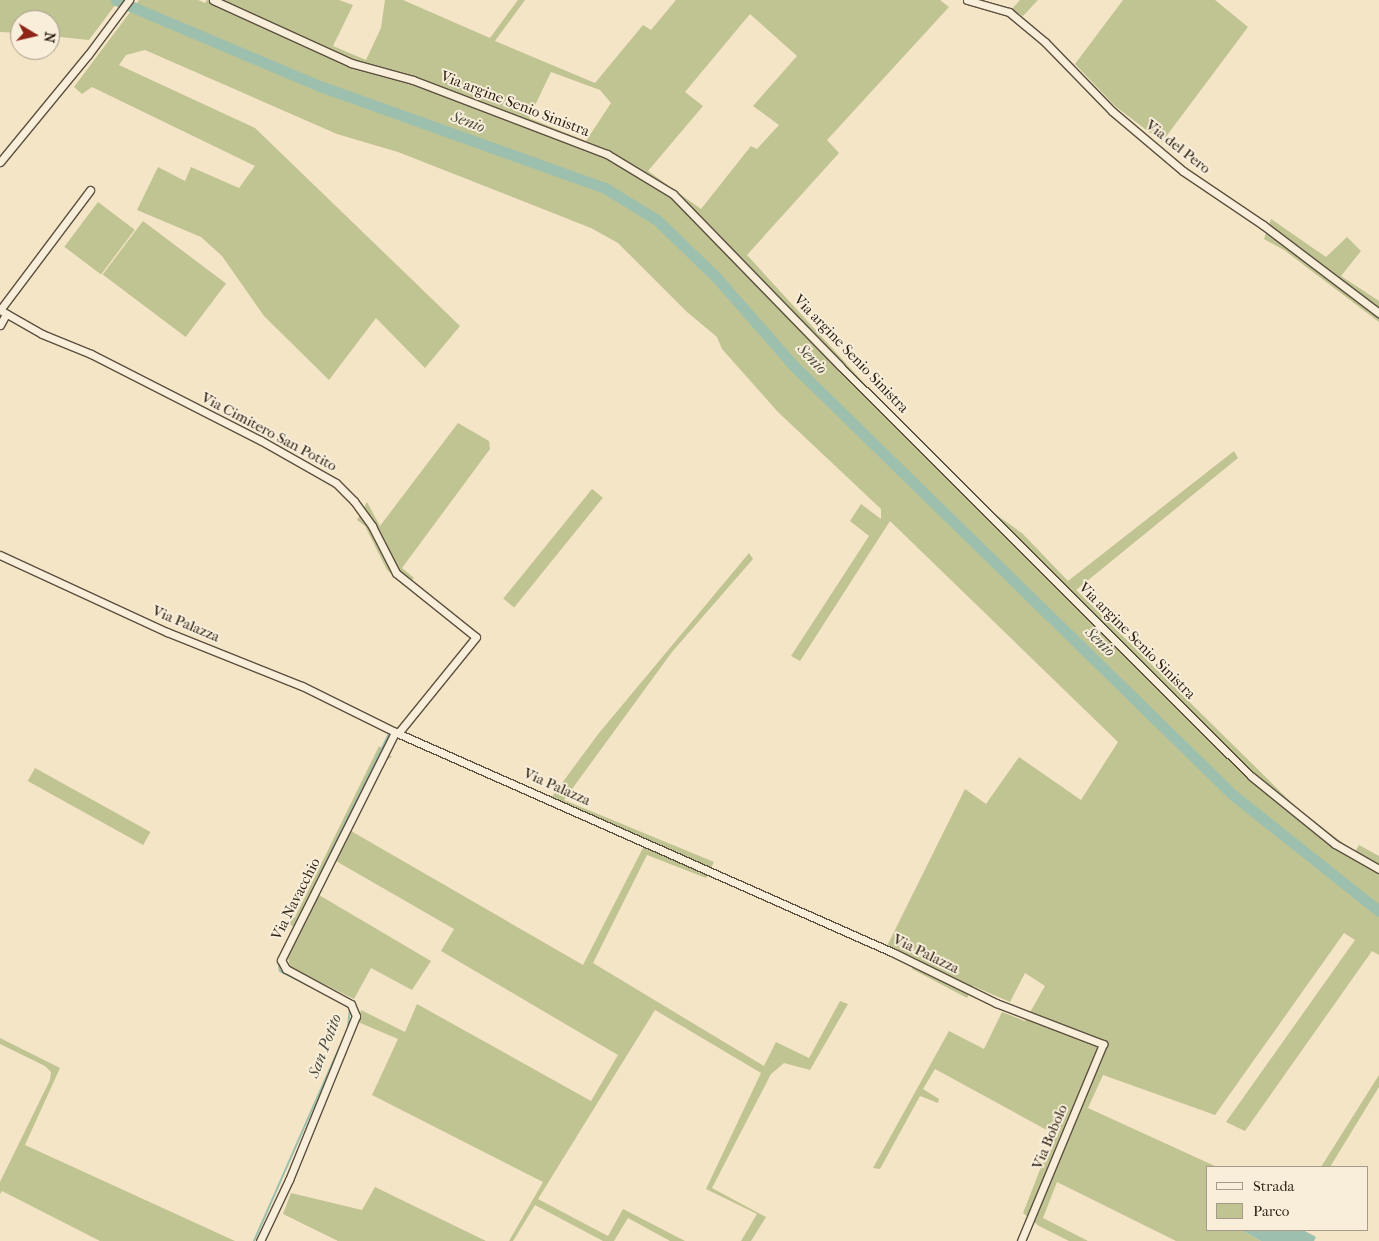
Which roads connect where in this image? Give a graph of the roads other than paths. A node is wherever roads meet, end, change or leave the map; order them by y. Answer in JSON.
{"nodes":[{"id":1,"x":129,"y":0,"type":"edge"},
{"id":2,"x":213,"y":0,"type":"edge"},
{"id":3,"x":967,"y":0,"type":"edge"},
{"id":4,"x":0,"y":162,"type":"edge"},
{"id":5,"x":90,"y":190,"type":"dead end"},
{"id":6,"x":2,"y":312,"type":"edge"},
{"id":7,"x":1379,"y":313,"type":"edge"},
{"id":8,"x":0,"y":325,"type":"edge"},
{"id":9,"x":0,"y":554,"type":"edge"},
{"id":10,"x":476,"y":637,"type":"joint"},
{"id":11,"x":397,"y":732,"type":"junction"},
{"id":12,"x":1379,"y":869,"type":"edge"},
{"id":13,"x":1103,"y":1044,"type":"joint"},
{"id":14,"x":260,"y":1241,"type":"edge"},
{"id":15,"x":1021,"y":1241,"type":"edge"}],
"edges":[{"from":1,"to":4,"type":"street"},
{"from":2,"to":12,"type":"street","name":"Via argine Senio Sinistra"},
{"from":3,"to":7,"type":"street","name":"Via del Pero"},
{"from":5,"to":6,"type":"street"},
{"from":6,"to":8,"type":"street"},
{"from":6,"to":10,"type":"street","name":"Via Cimitero San Potito"},
{"from":9,"to":11,"type":"street","name":"Via Palazza"},
{"from":10,"to":11,"type":"street","name":"Via Navacchio"},
{"from":11,"to":13,"type":"street","name":"Via Palazza"},
{"from":11,"to":14,"type":"street","name":"Via Navacchio"},
{"from":13,"to":15,"type":"street","name":"Via Bobolo"}]}
